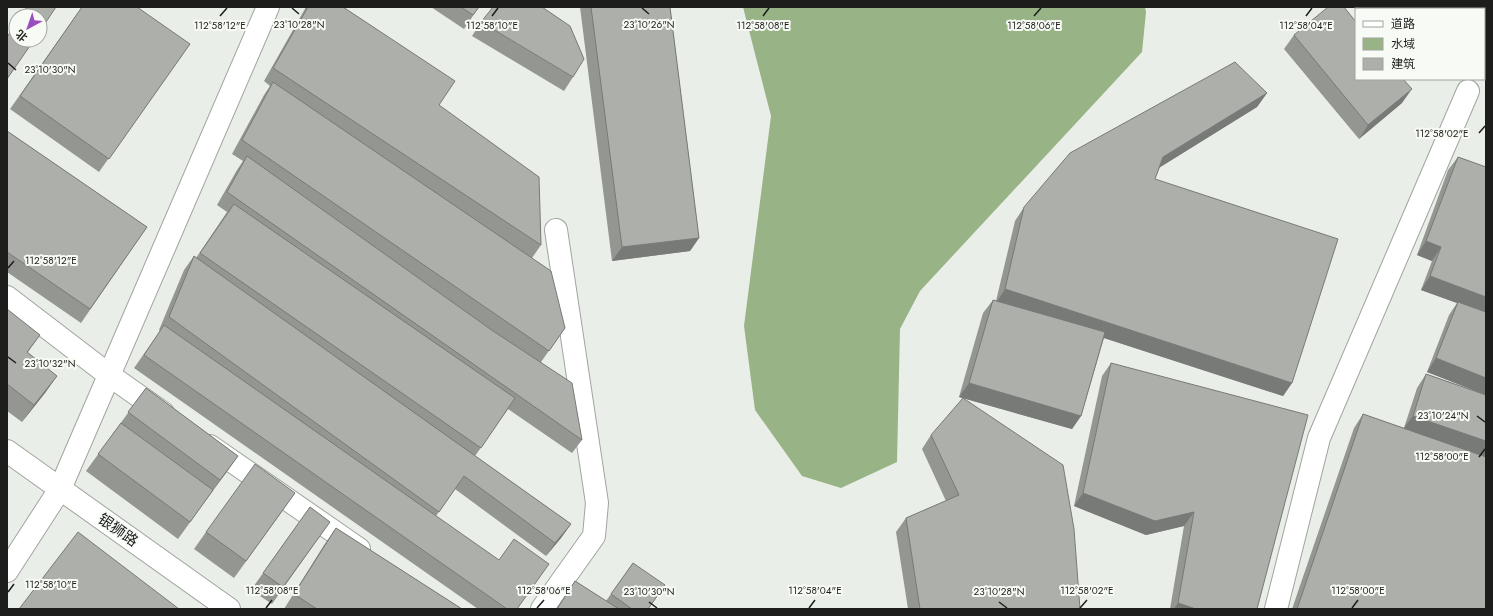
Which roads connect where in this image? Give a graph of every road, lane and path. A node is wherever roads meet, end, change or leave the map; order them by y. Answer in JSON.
{"nodes":[{"id":1,"x":268,"y":7,"type":"edge"},
{"id":2,"x":1468,"y":92,"type":"dead end"},
{"id":3,"x":556,"y":230,"type":"dead end"},
{"id":4,"x":7,"y":297,"type":"edge"},
{"id":5,"x":109,"y":375,"type":"junction"},
{"id":6,"x":7,"y":451,"type":"edge"},
{"id":7,"x":60,"y":489,"type":"junction"},
{"id":8,"x":373,"y":560,"type":"edge"},
{"id":9,"x":7,"y":571,"type":"edge"},
{"id":10,"x":229,"y":609,"type":"edge"},
{"id":11,"x":542,"y":609,"type":"edge"},
{"id":12,"x":1276,"y":609,"type":"edge"}],
"edges":[{"from":1,"to":5,"type":"street"},
{"from":2,"to":12,"type":"street"},
{"from":3,"to":11,"type":"street"},
{"from":4,"to":5,"type":"street"},
{"from":5,"to":7,"type":"street"},
{"from":5,"to":8,"type":"street"},
{"from":6,"to":7,"type":"street","name":"银狮路"},
{"from":7,"to":9,"type":"street"},
{"from":7,"to":10,"type":"street","name":"银狮路"}]}
